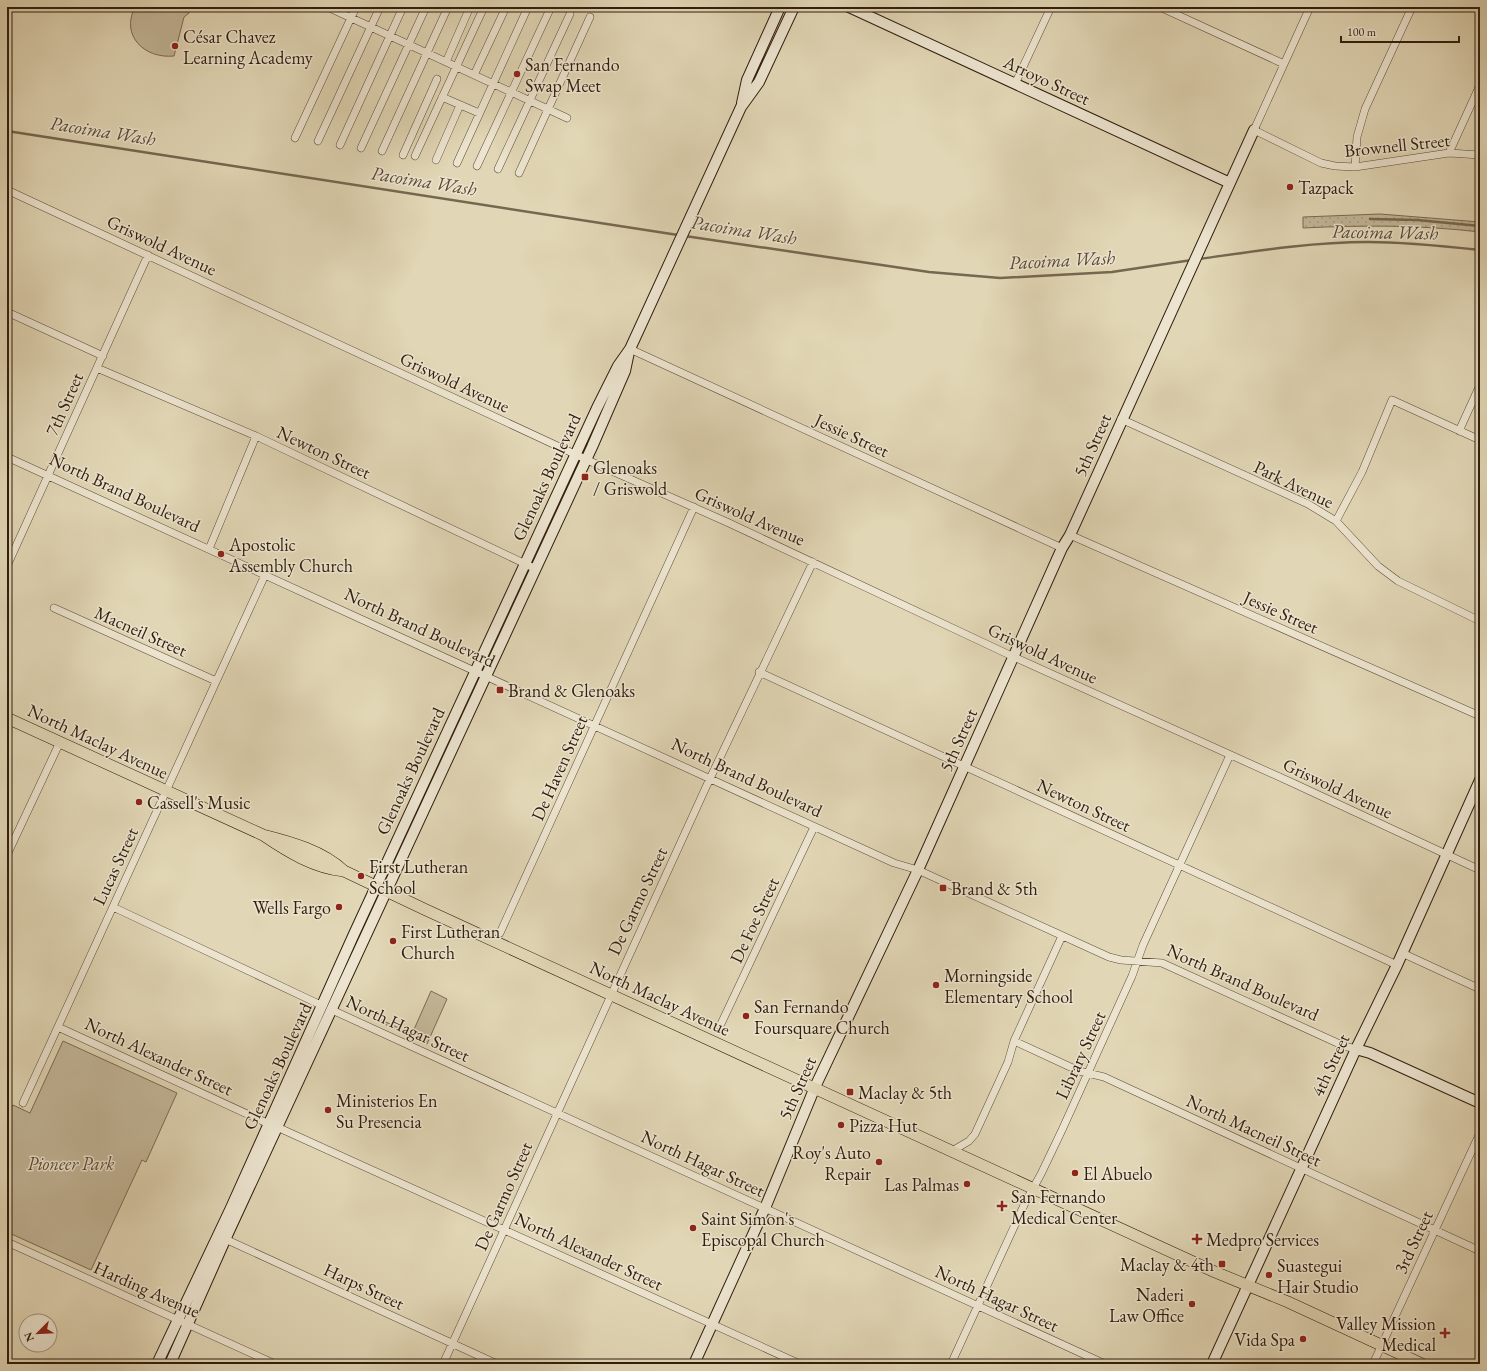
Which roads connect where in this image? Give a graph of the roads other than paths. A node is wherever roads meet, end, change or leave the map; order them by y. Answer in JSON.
{"nodes":[{"id":1,"x":356,"y":7,"type":"edge"},
{"id":2,"x":380,"y":7,"type":"edge"},
{"id":3,"x":403,"y":7,"type":"edge"},
{"id":4,"x":426,"y":7,"type":"edge"},
{"id":5,"x":448,"y":7,"type":"edge"},
{"id":6,"x":470,"y":7,"type":"edge"},
{"id":7,"x":484,"y":7,"type":"edge"},
{"id":8,"x":506,"y":7,"type":"edge"},
{"id":9,"x":528,"y":7,"type":"edge"},
{"id":10,"x":551,"y":7,"type":"edge"},
{"id":11,"x":780,"y":7,"type":"edge"},
{"id":12,"x":794,"y":7,"type":"edge"},
{"id":13,"x":849,"y":7,"type":"edge"},
{"id":14,"x":1051,"y":7,"type":"edge"},
{"id":15,"x":1160,"y":7,"type":"edge"},
{"id":16,"x":1310,"y":7,"type":"edge"},
{"id":17,"x":1412,"y":7,"type":"edge"},
{"id":18,"x":332,"y":9,"type":"dead end"},
{"id":19,"x":570,"y":14,"type":"dead end"},
{"id":20,"x":351,"y":18,"type":"junction"},
{"id":21,"x":590,"y":18,"type":"dead end"},
{"id":22,"x":371,"y":27,"type":"junction"},
{"id":23,"x":390,"y":36,"type":"junction"},
{"id":24,"x":408,"y":45,"type":"junction"},
{"id":25,"x":427,"y":53,"type":"junction"},
{"id":26,"x":446,"y":62,"type":"junction"},
{"id":27,"x":1284,"y":64,"type":"junction"},
{"id":28,"x":456,"y":67,"type":"junction"},
{"id":29,"x":474,"y":75,"type":"junction"},
{"id":30,"x":437,"y":79,"type":"dead end"},
{"id":31,"x":493,"y":84,"type":"junction"},
{"id":32,"x":1016,"y":84,"type":"junction"},
{"id":33,"x":1480,"y":85,"type":"edge"},
{"id":34,"x":511,"y":92,"type":"junction"},
{"id":35,"x":442,"y":97,"type":"junction"},
{"id":36,"x":530,"y":101,"type":"junction"},
{"id":37,"x":460,"y":105,"type":"junction"},
{"id":38,"x":741,"y":107,"type":"junction"},
{"id":39,"x":548,"y":109,"type":"junction"},
{"id":40,"x":479,"y":113,"type":"junction"},
{"id":41,"x":567,"y":118,"type":"dead end"},
{"id":42,"x":1254,"y":130,"type":"junction"},
{"id":43,"x":295,"y":138,"type":"dead end"},
{"id":44,"x":318,"y":141,"type":"dead end"},
{"id":45,"x":340,"y":145,"type":"dead end"},
{"id":46,"x":361,"y":148,"type":"dead end"},
{"id":47,"x":382,"y":151,"type":"dead end"},
{"id":48,"x":1450,"y":153,"type":"junction"},
{"id":49,"x":403,"y":154,"type":"dead end"},
{"id":50,"x":1480,"y":155,"type":"edge"},
{"id":51,"x":415,"y":156,"type":"dead end"},
{"id":52,"x":436,"y":160,"type":"dead end"},
{"id":53,"x":457,"y":163,"type":"dead end"},
{"id":54,"x":477,"y":166,"type":"dead end"},
{"id":55,"x":1354,"y":167,"type":"junction"},
{"id":56,"x":498,"y":169,"type":"dead end"},
{"id":57,"x":519,"y":173,"type":"dead end"},
{"id":58,"x":1230,"y":183,"type":"junction"},
{"id":59,"x":7,"y":190,"type":"edge"},
{"id":60,"x":148,"y":255,"type":"junction"},
{"id":61,"x":7,"y":312,"type":"edge"},
{"id":62,"x":630,"y":349,"type":"junction"},
{"id":63,"x":103,"y":356,"type":"junction"},
{"id":64,"x":97,"y":368,"type":"junction"},
{"id":65,"x":1480,"y":385,"type":"edge"},
{"id":66,"x":1121,"y":419,"type":"junction"},
{"id":67,"x":1459,"y":431,"type":"junction"},
{"id":68,"x":256,"y":436,"type":"junction"},
{"id":69,"x":1480,"y":440,"type":"edge"},
{"id":70,"x":575,"y":455,"type":"junction"},
{"id":71,"x":7,"y":457,"type":"edge"},
{"id":72,"x":586,"y":460,"type":"junction"},
{"id":73,"x":48,"y":476,"type":"junction"},
{"id":74,"x":694,"y":507,"type":"junction"},
{"id":75,"x":1336,"y":521,"type":"junction"},
{"id":76,"x":1070,"y":535,"type":"junction"},
{"id":77,"x":1062,"y":548,"type":"junction"},
{"id":78,"x":209,"y":550,"type":"junction"},
{"id":79,"x":8,"y":561,"type":"edge"},
{"id":80,"x":813,"y":562,"type":"junction"},
{"id":81,"x":525,"y":563,"type":"junction"},
{"id":82,"x":536,"y":568,"type":"junction"},
{"id":83,"x":265,"y":575,"type":"junction"},
{"id":84,"x":54,"y":608,"type":"dead end"},
{"id":85,"x":1480,"y":621,"type":"edge"},
{"id":86,"x":1014,"y":657,"type":"junction"},
{"id":87,"x":475,"y":671,"type":"junction"},
{"id":88,"x":759,"y":672,"type":"junction"},
{"id":89,"x":486,"y":676,"type":"junction"},
{"id":90,"x":216,"y":681,"type":"junction"},
{"id":91,"x":1480,"y":716,"type":"edge"},
{"id":92,"x":7,"y":718,"type":"edge"},
{"id":93,"x":594,"y":726,"type":"junction"},
{"id":94,"x":60,"y":742,"type":"junction"},
{"id":95,"x":1230,"y":755,"type":"junction"},
{"id":96,"x":965,"y":767,"type":"junction"},
{"id":97,"x":710,"y":779,"type":"junction"},
{"id":98,"x":1480,"y":780,"type":"edge"},
{"id":99,"x":166,"y":791,"type":"junction"},
{"id":100,"x":814,"y":827,"type":"junction"},
{"id":101,"x":7,"y":855,"type":"edge"},
{"id":102,"x":1446,"y":855,"type":"junction"},
{"id":103,"x":1179,"y":866,"type":"junction"},
{"id":104,"x":918,"y":870,"type":"junction"},
{"id":105,"x":1480,"y":870,"type":"edge"},
{"id":106,"x":377,"y":886,"type":"junction"},
{"id":107,"x":388,"y":892,"type":"junction"},
{"id":108,"x":113,"y":907,"type":"junction"},
{"id":109,"x":500,"y":933,"type":"dead end"},
{"id":110,"x":1062,"y":936,"type":"junction"},
{"id":111,"x":1402,"y":953,"type":"junction"},
{"id":112,"x":1137,"y":961,"type":"junction"},
{"id":113,"x":1397,"y":965,"type":"junction"},
{"id":114,"x":1480,"y":989,"type":"edge"},
{"id":115,"x":611,"y":994,"type":"junction"},
{"id":116,"x":327,"y":1008,"type":"junction"},
{"id":117,"x":720,"y":1026,"type":"dead end"},
{"id":118,"x":58,"y":1027,"type":"junction"},
{"id":119,"x":1014,"y":1042,"type":"junction"},
{"id":120,"x":1356,"y":1049,"type":"junction"},
{"id":121,"x":1087,"y":1074,"type":"junction"},
{"id":122,"x":814,"y":1087,"type":"junction"},
{"id":123,"x":23,"y":1103,"type":"dead end"},
{"id":124,"x":1480,"y":1103,"type":"edge"},
{"id":125,"x":557,"y":1113,"type":"junction"},
{"id":126,"x":273,"y":1125,"type":"junction"},
{"id":127,"x":1480,"y":1133,"type":"edge"},
{"id":128,"x":952,"y":1151,"type":"junction"},
{"id":129,"x":1301,"y":1168,"type":"junction"},
{"id":130,"x":1033,"y":1188,"type":"junction"},
{"id":131,"x":765,"y":1208,"type":"junction"},
{"id":132,"x":504,"y":1229,"type":"junction"},
{"id":133,"x":1435,"y":1230,"type":"junction"},
{"id":134,"x":222,"y":1237,"type":"junction"},
{"id":135,"x":7,"y":1242,"type":"edge"},
{"id":136,"x":1480,"y":1251,"type":"edge"},
{"id":137,"x":1248,"y":1285,"type":"junction"},
{"id":138,"x":978,"y":1306,"type":"junction"},
{"id":139,"x":177,"y":1319,"type":"junction"},
{"id":140,"x":189,"y":1324,"type":"junction"},
{"id":141,"x":712,"y":1324,"type":"junction"},
{"id":142,"x":453,"y":1344,"type":"junction"},
{"id":143,"x":1382,"y":1345,"type":"junction"},
{"id":144,"x":157,"y":1364,"type":"edge"},
{"id":145,"x":170,"y":1364,"type":"edge"},
{"id":146,"x":275,"y":1364,"type":"edge"},
{"id":147,"x":443,"y":1364,"type":"edge"},
{"id":148,"x":497,"y":1364,"type":"edge"},
{"id":149,"x":694,"y":1364,"type":"edge"},
{"id":150,"x":800,"y":1364,"type":"edge"},
{"id":151,"x":951,"y":1364,"type":"edge"},
{"id":152,"x":1105,"y":1364,"type":"edge"},
{"id":153,"x":1212,"y":1364,"type":"edge"},
{"id":154,"x":1374,"y":1364,"type":"edge"},
{"id":155,"x":1422,"y":1364,"type":"edge"}],
"edges":[{"from":1,"to":20,"type":"street"},
{"from":2,"to":22,"type":"street"},
{"from":3,"to":23,"type":"street"},
{"from":4,"to":24,"type":"street"},
{"from":5,"to":25,"type":"street"},
{"from":6,"to":26,"type":"street"},
{"from":7,"to":28,"type":"street"},
{"from":8,"to":29,"type":"street"},
{"from":9,"to":31,"type":"street"},
{"from":10,"to":34,"type":"street"},
{"from":11,"to":38,"type":"street","name":"Glenoaks Boulevard"},
{"from":12,"to":38,"type":"street","name":"Glenoaks Boulevard"},
{"from":13,"to":32,"type":"street","name":"Arroyo Street"},
{"from":14,"to":32,"type":"street"},
{"from":15,"to":27,"type":"street"},
{"from":16,"to":27,"type":"street"},
{"from":17,"to":55,"type":"street"},
{"from":18,"to":20,"type":"street"},
{"from":19,"to":36,"type":"street"},
{"from":20,"to":22,"type":"street"},
{"from":20,"to":43,"type":"street"},
{"from":21,"to":39,"type":"street"},
{"from":22,"to":23,"type":"street"},
{"from":22,"to":44,"type":"street"},
{"from":23,"to":24,"type":"street"},
{"from":23,"to":45,"type":"street"},
{"from":24,"to":25,"type":"street"},
{"from":24,"to":46,"type":"street"},
{"from":25,"to":26,"type":"street"},
{"from":25,"to":47,"type":"street"},
{"from":26,"to":28,"type":"street"},
{"from":27,"to":42,"type":"street"},
{"from":28,"to":29,"type":"street"},
{"from":28,"to":35,"type":"street"},
{"from":29,"to":31,"type":"street"},
{"from":30,"to":49,"type":"street"},
{"from":31,"to":34,"type":"street"},
{"from":31,"to":40,"type":"street"},
{"from":32,"to":58,"type":"street","name":"Arroyo Street"},
{"from":33,"to":48,"type":"street"},
{"from":34,"to":36,"type":"street"},
{"from":34,"to":54,"type":"street"},
{"from":35,"to":37,"type":"street"},
{"from":35,"to":51,"type":"street"},
{"from":36,"to":39,"type":"street"},
{"from":36,"to":56,"type":"street"},
{"from":37,"to":40,"type":"street"},
{"from":37,"to":52,"type":"street"},
{"from":38,"to":62,"type":"street","name":"Glenoaks Boulevard"},
{"from":39,"to":41,"type":"street"},
{"from":39,"to":57,"type":"street"},
{"from":40,"to":53,"type":"street"},
{"from":42,"to":55,"type":"street","name":"Brownell Street"},
{"from":42,"to":58,"type":"street","name":"5th Street"},
{"from":48,"to":50,"type":"street","name":"Brownell Street"},
{"from":48,"to":55,"type":"street","name":"Brownell Street"},
{"from":58,"to":66,"type":"street","name":"5th Street"},
{"from":59,"to":60,"type":"street","name":"Griswold Avenue"},
{"from":60,"to":63,"type":"street","name":"7th Street"},
{"from":60,"to":70,"type":"street","name":"Griswold Avenue"},
{"from":61,"to":63,"type":"street"},
{"from":62,"to":70,"type":"street","name":"Glenoaks Boulevard"},
{"from":62,"to":72,"type":"street","name":"Glenoaks Boulevard"},
{"from":62,"to":77,"type":"street","name":"Jessie Street"},
{"from":63,"to":64,"type":"street","name":"7th Street"},
{"from":64,"to":68,"type":"street","name":"Newton Street"},
{"from":64,"to":73,"type":"street","name":"7th Street"},
{"from":65,"to":67,"type":"street"},
{"from":66,"to":75,"type":"street","name":"Park Avenue"},
{"from":66,"to":76,"type":"street","name":"5th Street"},
{"from":67,"to":69,"type":"street"},
{"from":67,"to":75,"type":"street"},
{"from":68,"to":78,"type":"street"},
{"from":68,"to":81,"type":"street","name":"Newton Street"},
{"from":70,"to":72,"type":"street","name":"Griswold Avenue"},
{"from":70,"to":81,"type":"street","name":"Glenoaks Boulevard"},
{"from":71,"to":73,"type":"street","name":"North Brand Boulevard"},
{"from":72,"to":74,"type":"street","name":"Griswold Avenue"},
{"from":72,"to":82,"type":"street","name":"Glenoaks Boulevard"},
{"from":73,"to":78,"type":"street","name":"North Brand Boulevard"},
{"from":73,"to":79,"type":"street","name":"7th Street"},
{"from":74,"to":80,"type":"street","name":"Griswold Avenue"},
{"from":74,"to":93,"type":"street","name":"De Haven Street"},
{"from":75,"to":85,"type":"street","name":"Park Avenue"},
{"from":76,"to":77,"type":"street","name":"5th Street"},
{"from":76,"to":91,"type":"street","name":"Jessie Street"},
{"from":77,"to":86,"type":"street","name":"5th Street"},
{"from":78,"to":83,"type":"street","name":"North Brand Boulevard"},
{"from":80,"to":86,"type":"street","name":"Griswold Avenue"},
{"from":80,"to":88,"type":"street","name":"De Garmo Street"},
{"from":81,"to":82,"type":"street","name":"Newton Street"},
{"from":81,"to":87,"type":"street","name":"Glenoaks Boulevard"},
{"from":82,"to":89,"type":"street","name":"Glenoaks Boulevard"},
{"from":83,"to":87,"type":"street","name":"North Brand Boulevard"},
{"from":83,"to":90,"type":"street","name":"Lucas Street"},
{"from":84,"to":90,"type":"street","name":"Macneil Street"},
{"from":86,"to":95,"type":"street","name":"Griswold Avenue"},
{"from":86,"to":96,"type":"street","name":"5th Street"},
{"from":87,"to":89,"type":"street","name":"North Brand Boulevard"},
{"from":87,"to":106,"type":"street","name":"Glenoaks Boulevard"},
{"from":88,"to":96,"type":"street","name":"Newton Street"},
{"from":88,"to":97,"type":"street","name":"De Garmo Street"},
{"from":89,"to":93,"type":"street","name":"North Brand Boulevard"},
{"from":89,"to":107,"type":"street","name":"Glenoaks Boulevard"},
{"from":90,"to":99,"type":"street","name":"Lucas Street"},
{"from":92,"to":94,"type":"main road","name":"North Maclay Avenue"},
{"from":93,"to":97,"type":"street","name":"North Brand Boulevard"},
{"from":93,"to":109,"type":"street","name":"De Haven Street"},
{"from":94,"to":99,"type":"main road","name":"North Maclay Avenue"},
{"from":94,"to":101,"type":"street"},
{"from":95,"to":102,"type":"street","name":"Griswold Avenue"},
{"from":95,"to":103,"type":"street","name":"Library Street"},
{"from":96,"to":103,"type":"street","name":"Newton Street"},
{"from":96,"to":104,"type":"street","name":"5th Street"},
{"from":97,"to":100,"type":"street","name":"North Brand Boulevard"},
{"from":97,"to":115,"type":"street","name":"De Garmo Street"},
{"from":98,"to":102,"type":"street","name":"4th Street"},
{"from":99,"to":106,"type":"main road","name":"North Maclay Avenue"},
{"from":99,"to":108,"type":"street","name":"Lucas Street"},
{"from":100,"to":104,"type":"street","name":"North Brand Boulevard"},
{"from":100,"to":117,"type":"street","name":"De Foe Street"},
{"from":102,"to":105,"type":"street","name":"Griswold Avenue"},
{"from":102,"to":111,"type":"street","name":"4th Street"},
{"from":103,"to":112,"type":"street","name":"Library Street"},
{"from":103,"to":113,"type":"street","name":"Newton Street"},
{"from":104,"to":110,"type":"street","name":"North Brand Boulevard"},
{"from":104,"to":122,"type":"street","name":"5th Street"},
{"from":106,"to":107,"type":"main road","name":"North Maclay Avenue"},
{"from":106,"to":116,"type":"street","name":"Glenoaks Boulevard"},
{"from":107,"to":115,"type":"main road","name":"North Maclay Avenue"},
{"from":107,"to":116,"type":"street","name":"Glenoaks Boulevard"},
{"from":108,"to":116,"type":"street","name":"North Hagar Street"},
{"from":108,"to":118,"type":"street","name":"Lucas Street"},
{"from":110,"to":112,"type":"street","name":"North Brand Boulevard"},
{"from":110,"to":119,"type":"street"},
{"from":111,"to":113,"type":"street","name":"4th Street"},
{"from":111,"to":114,"type":"street"},
{"from":112,"to":120,"type":"street","name":"North Brand Boulevard"},
{"from":112,"to":121,"type":"street","name":"Library Street"},
{"from":113,"to":120,"type":"street","name":"4th Street"},
{"from":115,"to":122,"type":"main road","name":"North Maclay Avenue"},
{"from":115,"to":125,"type":"street","name":"De Garmo Street"},
{"from":116,"to":125,"type":"street","name":"North Hagar Street"},
{"from":116,"to":126,"type":"street","name":"Glenoaks Boulevard"},
{"from":118,"to":123,"type":"street","name":"Lucas Street"},
{"from":118,"to":126,"type":"street","name":"North Alexander Street"},
{"from":119,"to":121,"type":"street","name":"North Macneil Street"},
{"from":119,"to":128,"type":"street"},
{"from":120,"to":124,"type":"street","name":"North Brand Boulevard"},
{"from":120,"to":129,"type":"street","name":"4th Street"},
{"from":121,"to":129,"type":"street","name":"North Macneil Street"},
{"from":121,"to":130,"type":"street","name":"Library Street"},
{"from":122,"to":128,"type":"main road","name":"North Maclay Avenue"},
{"from":122,"to":131,"type":"street","name":"5th Street"},
{"from":125,"to":131,"type":"street","name":"North Hagar Street"},
{"from":125,"to":132,"type":"street","name":"De Garmo Street"},
{"from":126,"to":132,"type":"street","name":"North Alexander Street"},
{"from":126,"to":134,"type":"street","name":"Glenoaks Boulevard"},
{"from":127,"to":133,"type":"street","name":"3rd Street"},
{"from":128,"to":130,"type":"main road","name":"North Maclay Avenue"},
{"from":129,"to":133,"type":"street","name":"North Macneil Street"},
{"from":129,"to":137,"type":"street","name":"4th Street"},
{"from":130,"to":137,"type":"main road","name":"North Maclay Avenue"},
{"from":130,"to":138,"type":"street","name":"Library Street"},
{"from":131,"to":138,"type":"street","name":"North Hagar Street"},
{"from":131,"to":141,"type":"street","name":"5th Street"},
{"from":132,"to":141,"type":"street","name":"North Alexander Street"},
{"from":132,"to":142,"type":"street","name":"De Garmo Street"},
{"from":133,"to":136,"type":"street","name":"North Macneil Street"},
{"from":133,"to":143,"type":"street","name":"3rd Street"},
{"from":134,"to":139,"type":"street","name":"Glenoaks Boulevard"},
{"from":134,"to":140,"type":"street","name":"Glenoaks Boulevard"},
{"from":134,"to":142,"type":"street","name":"Harps Street"},
{"from":135,"to":139,"type":"street","name":"Harding Avenue"},
{"from":137,"to":143,"type":"main road","name":"North Maclay Avenue"},
{"from":137,"to":153,"type":"street","name":"4th Street"},
{"from":138,"to":151,"type":"street","name":"Library Street"},
{"from":138,"to":152,"type":"street","name":"North Hagar Street"},
{"from":139,"to":140,"type":"street","name":"Harding Avenue"},
{"from":139,"to":144,"type":"street","name":"Glenoaks Boulevard"},
{"from":140,"to":145,"type":"street","name":"Glenoaks Boulevard"},
{"from":140,"to":146,"type":"street","name":"Harding Avenue"},
{"from":141,"to":149,"type":"street","name":"5th Street"},
{"from":141,"to":150,"type":"street","name":"North Alexander Street"},
{"from":142,"to":147,"type":"street","name":"De Garmo Street"},
{"from":142,"to":148,"type":"street","name":"Harps Street"},
{"from":143,"to":154,"type":"street","name":"3rd Street"},
{"from":143,"to":155,"type":"main road","name":"North Maclay Avenue"}]}
